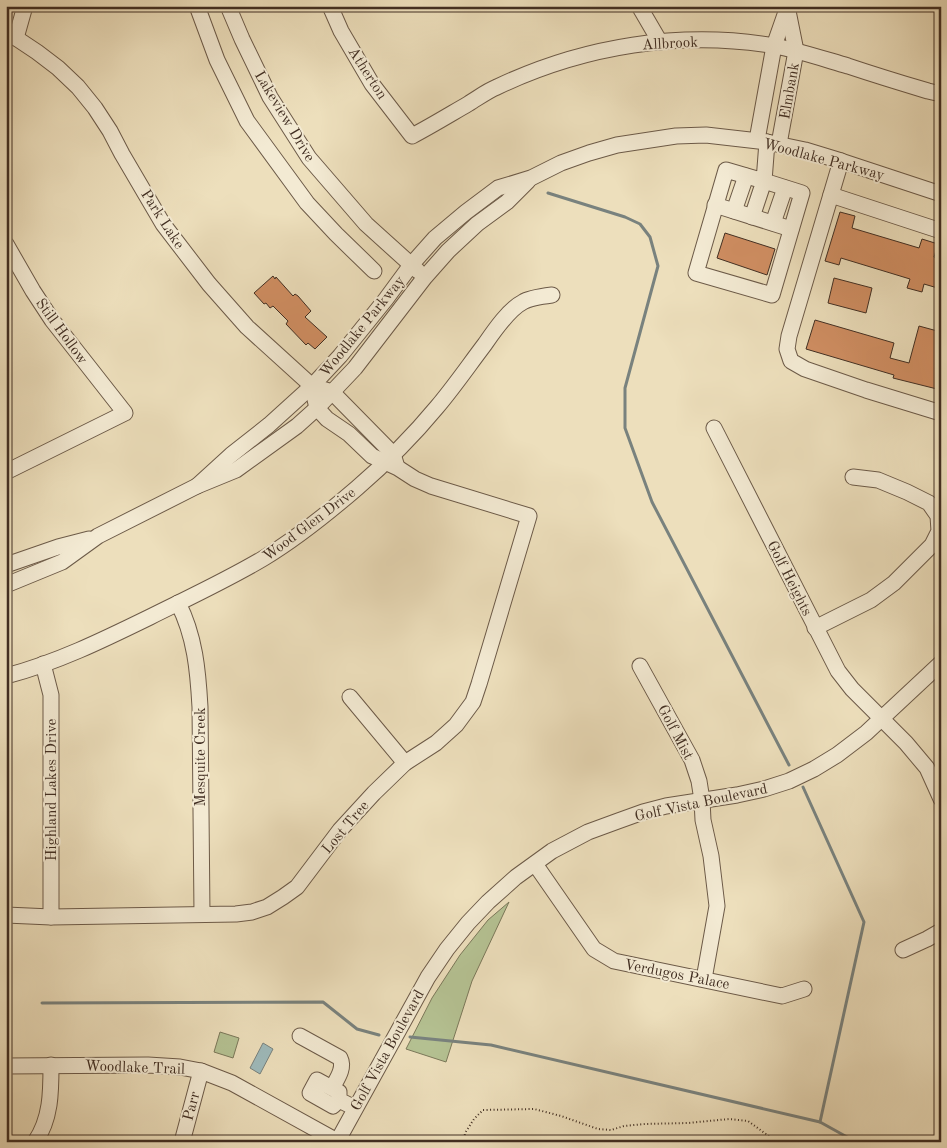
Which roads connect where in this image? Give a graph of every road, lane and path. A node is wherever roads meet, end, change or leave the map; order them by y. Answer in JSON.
{"nodes":[{"id":1,"x":25,"y":6,"type":"edge"},
{"id":2,"x":197,"y":6,"type":"edge"},
{"id":3,"x":228,"y":6,"type":"edge"},
{"id":4,"x":330,"y":6,"type":"edge"},
{"id":5,"x":639,"y":6,"type":"edge"},
{"id":6,"x":787,"y":7,"type":"edge"},
{"id":7,"x":11,"y":36,"type":"edge"},
{"id":8,"x":660,"y":42,"type":"junction"},
{"id":9,"x":774,"y":46,"type":"junction"},
{"id":10,"x":796,"y":51,"type":"junction"},
{"id":11,"x":941,"y":94,"type":"edge"},
{"id":12,"x":412,"y":136,"type":"joint"},
{"id":13,"x":768,"y":142,"type":"junction"},
{"id":14,"x":841,"y":161,"type":"junction"},
{"id":15,"x":746,"y":176,"type":"junction"},
{"id":16,"x":531,"y":178,"type":"junction"},
{"id":17,"x":764,"y":181,"type":"junction"},
{"id":18,"x":785,"y":188,"type":"junction"},
{"id":19,"x":941,"y":194,"type":"edge"},
{"id":20,"x":831,"y":195,"type":"junction"},
{"id":21,"x":715,"y":205,"type":"junction"},
{"id":22,"x":734,"y":211,"type":"junction"},
{"id":23,"x":752,"y":217,"type":"junction"},
{"id":24,"x":773,"y":223,"type":"junction"},
{"id":25,"x":792,"y":229,"type":"junction"},
{"id":26,"x":941,"y":231,"type":"edge"},
{"id":27,"x":6,"y":244,"type":"edge"},
{"id":28,"x":411,"y":266,"type":"junction"},
{"id":29,"x":374,"y":271,"type":"dead end"},
{"id":30,"x":425,"y":277,"type":"junction"},
{"id":31,"x":552,"y":294,"type":"dead end"},
{"id":32,"x":312,"y":386,"type":"junction"},
{"id":33,"x":332,"y":392,"type":"junction"},
{"id":34,"x":317,"y":408,"type":"junction"},
{"id":35,"x":941,"y":412,"type":"edge"},
{"id":36,"x":361,"y":421,"type":"junction"},
{"id":37,"x":714,"y":428,"type":"dead end"},
{"id":38,"x":349,"y":434,"type":"junction"},
{"id":39,"x":392,"y":462,"type":"junction"},
{"id":40,"x":6,"y":472,"type":"edge"},
{"id":41,"x":853,"y":477,"type":"dead end"},
{"id":42,"x":197,"y":486,"type":"junction"},
{"id":43,"x":98,"y":536,"type":"junction"},
{"id":44,"x":6,"y":566,"type":"edge"},
{"id":45,"x":6,"y":585,"type":"edge"},
{"id":46,"x":178,"y":603,"type":"junction"},
{"id":47,"x":815,"y":628,"type":"junction"},
{"id":48,"x":941,"y":663,"type":"edge"},
{"id":49,"x":44,"y":664,"type":"junction"},
{"id":50,"x":640,"y":666,"type":"dead end"},
{"id":51,"x":6,"y":676,"type":"edge"},
{"id":52,"x":350,"y":697,"type":"dead end"},
{"id":53,"x":881,"y":718,"type":"junction"},
{"id":54,"x":406,"y":762,"type":"junction"},
{"id":55,"x":941,"y":799,"type":"edge"},
{"id":56,"x":702,"y":800,"type":"junction"},
{"id":57,"x":535,"y":864,"type":"junction"},
{"id":58,"x":202,"y":914,"type":"junction"},
{"id":59,"x":6,"y":915,"type":"edge"},
{"id":60,"x":51,"y":917,"type":"junction"},
{"id":61,"x":941,"y":931,"type":"edge"},
{"id":62,"x":903,"y":950,"type":"dead end"},
{"id":63,"x":704,"y":979,"type":"junction"},
{"id":64,"x":804,"y":989,"type":"dead end"},
{"id":65,"x":300,"y":1036,"type":"dead end"},
{"id":66,"x":51,"y":1065,"type":"junction"},
{"id":67,"x":6,"y":1066,"type":"edge"},
{"id":68,"x":201,"y":1071,"type":"junction"},
{"id":69,"x":355,"y":1108,"type":"junction"},
{"id":70,"x":337,"y":1141,"type":"edge"},
{"id":71,"x":35,"y":1142,"type":"edge"},
{"id":72,"x":182,"y":1142,"type":"edge"},
{"id":73,"x":464,"y":1142,"type":"edge"},
{"id":74,"x":777,"y":1142,"type":"edge"}],
"edges":[{"from":1,"to":7,"type":"street"},
{"from":2,"to":29,"type":"street"},
{"from":3,"to":28,"type":"street","name":"Lakeview Drive"},
{"from":4,"to":12,"type":"street","name":"Atherton"},
{"from":5,"to":8,"type":"street"},
{"from":6,"to":9,"type":"street","name":"Elmbank"},
{"from":6,"to":10,"type":"street","name":"Elmbank"},
{"from":7,"to":32,"type":"street","name":"Park Lake"},
{"from":8,"to":9,"type":"street","name":"Allbrook"},
{"from":8,"to":12,"type":"street","name":"Allbrook"},
{"from":9,"to":10,"type":"street","name":"Allbrook"},
{"from":9,"to":13,"type":"street","name":"Elmbank"},
{"from":10,"to":11,"type":"street","name":"Allbrook"},
{"from":10,"to":13,"type":"street","name":"Elmbank"},
{"from":13,"to":14,"type":"street","name":"Woodlake Parkway"},
{"from":13,"to":16,"type":"street","name":"Woodlake Parkway"},
{"from":13,"to":17,"type":"street"},
{"from":14,"to":19,"type":"street","name":"Woodlake Parkway"},
{"from":14,"to":20,"type":"street"},
{"from":15,"to":17,"type":"street"},
{"from":15,"to":21,"type":"street"},
{"from":15,"to":22,"type":"street"},
{"from":16,"to":28,"type":"street","name":"Woodlake Parkway"},
{"from":16,"to":30,"type":"street","name":"Woodlake Parkway"},
{"from":17,"to":18,"type":"street"},
{"from":17,"to":23,"type":"street"},
{"from":18,"to":24,"type":"street"},
{"from":18,"to":25,"type":"street"},
{"from":20,"to":26,"type":"street"},
{"from":20,"to":35,"type":"street"},
{"from":21,"to":22,"type":"street"},
{"from":21,"to":25,"type":"street"},
{"from":22,"to":23,"type":"street"},
{"from":23,"to":24,"type":"street"},
{"from":24,"to":25,"type":"street"},
{"from":27,"to":40,"type":"street","name":"Still Hollow"},
{"from":28,"to":30,"type":"street","name":"Lakeview Drive"},
{"from":28,"to":32,"type":"street","name":"Woodlake Parkway"},
{"from":30,"to":33,"type":"street","name":"Woodlake Parkway"},
{"from":31,"to":39,"type":"street","name":"Wood Glen Drive"},
{"from":32,"to":33,"type":"street","name":"Park Lake"},
{"from":32,"to":34,"type":"street"},
{"from":32,"to":42,"type":"street","name":"Woodlake Parkway"},
{"from":33,"to":34,"type":"street","name":"Woodlake Parkway"},
{"from":33,"to":36,"type":"street"},
{"from":34,"to":38,"type":"street"},
{"from":34,"to":42,"type":"street","name":"Woodlake Parkway"},
{"from":36,"to":38,"type":"street"},
{"from":36,"to":39,"type":"street"},
{"from":37,"to":47,"type":"street","name":"Golf Heights"},
{"from":38,"to":39,"type":"street"},
{"from":39,"to":46,"type":"street","name":"Wood Glen Drive"},
{"from":39,"to":54,"type":"street","name":"Lost Tree"},
{"from":41,"to":47,"type":"street"},
{"from":42,"to":43,"type":"street","name":"Woodlake Parkway"},
{"from":43,"to":44,"type":"street","name":"Woodlake Parkway"},
{"from":43,"to":45,"type":"street","name":"Woodlake Parkway"},
{"from":46,"to":49,"type":"street","name":"Wood Glen Drive"},
{"from":46,"to":58,"type":"street","name":"Mesquite Creek"},
{"from":47,"to":53,"type":"street","name":"Golf Heights"},
{"from":48,"to":53,"type":"street","name":"Golf Vista Boulevard"},
{"from":49,"to":51,"type":"street","name":"Wood Glen Drive"},
{"from":49,"to":60,"type":"street","name":"Highland Lakes Drive"},
{"from":50,"to":56,"type":"street","name":"Golf Mist"},
{"from":52,"to":54,"type":"street"},
{"from":53,"to":55,"type":"street","name":"Golf Heights"},
{"from":53,"to":56,"type":"street","name":"Golf Vista Boulevard"},
{"from":54,"to":58,"type":"street","name":"Lost Tree"},
{"from":56,"to":57,"type":"street","name":"Golf Vista Boulevard"},
{"from":56,"to":63,"type":"street","name":"Golf Mist"},
{"from":57,"to":63,"type":"street","name":"Verdugos Palace"},
{"from":57,"to":69,"type":"street","name":"Golf Vista Boulevard"},
{"from":58,"to":60,"type":"street","name":"Lost Tree"},
{"from":59,"to":60,"type":"street","name":"Lost Tree"},
{"from":61,"to":62,"type":"street"},
{"from":63,"to":64,"type":"street","name":"Verdugos Palace"},
{"from":65,"to":69,"type":"street"},
{"from":66,"to":67,"type":"street","name":"Woodlake Trail"},
{"from":66,"to":68,"type":"street","name":"Woodlake Trail"},
{"from":66,"to":71,"type":"street"},
{"from":68,"to":70,"type":"street","name":"Woodlake Trail"},
{"from":68,"to":72,"type":"street","name":"Parr"},
{"from":69,"to":70,"type":"street","name":"Golf Vista Boulevard"},
{"from":73,"to":74,"type":"path"}]}
